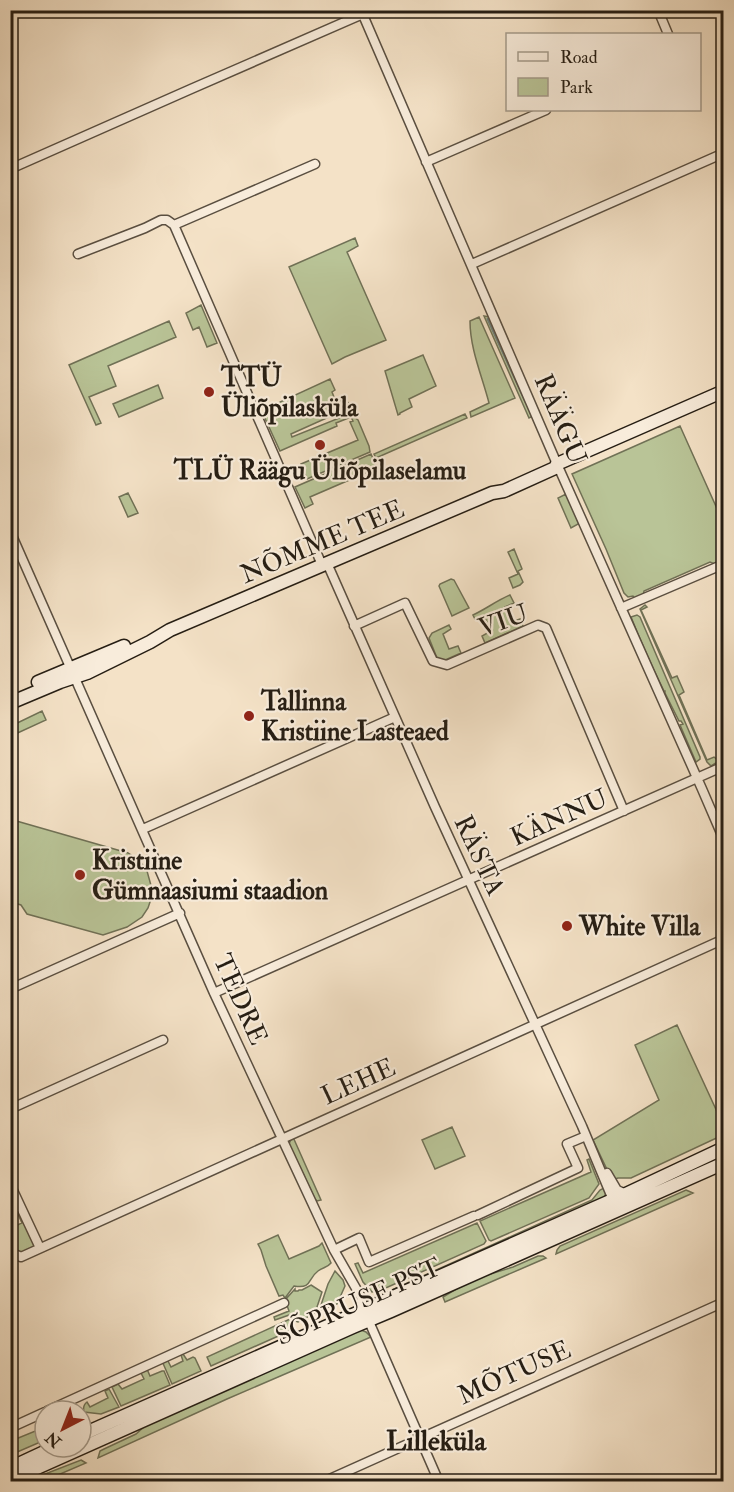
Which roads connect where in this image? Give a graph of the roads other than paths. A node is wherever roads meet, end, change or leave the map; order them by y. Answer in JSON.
{"nodes":[{"id":1,"x":372,"y":10,"type":"edge"},
{"id":2,"x":658,"y":10,"type":"edge"},
{"id":3,"x":363,"y":15,"type":"junction"},
{"id":4,"x":668,"y":33,"type":"edge"},
{"id":5,"x":544,"y":111,"type":"edge"},
{"id":6,"x":723,"y":153,"type":"edge"},
{"id":7,"x":426,"y":162,"type":"junction"},
{"id":8,"x":315,"y":164,"type":"dead end"},
{"id":9,"x":10,"y":169,"type":"edge"},
{"id":10,"x":174,"y":225,"type":"junction"},
{"id":11,"x":78,"y":254,"type":"dead end"},
{"id":12,"x":472,"y":264,"type":"junction"},
{"id":13,"x":723,"y":391,"type":"edge"},
{"id":14,"x":557,"y":464,"type":"junction"},
{"id":15,"x":10,"y":531,"type":"edge"},
{"id":16,"x":324,"y":564,"type":"junction"},
{"id":17,"x":723,"y":564,"type":"edge"},
{"id":18,"x":621,"y":608,"type":"junction"},
{"id":19,"x":354,"y":626,"type":"junction"},
{"id":20,"x":73,"y":672,"type":"junction"},
{"id":21,"x":10,"y":695,"type":"edge"},
{"id":22,"x":10,"y":703,"type":"edge"},
{"id":23,"x":395,"y":717,"type":"junction"},
{"id":24,"x":723,"y":766,"type":"edge"},
{"id":25,"x":697,"y":778,"type":"junction"},
{"id":26,"x":624,"y":811,"type":"junction"},
{"id":27,"x":143,"y":829,"type":"junction"},
{"id":28,"x":723,"y":840,"type":"edge"},
{"id":29,"x":468,"y":880,"type":"junction"},
{"id":30,"x":180,"y":913,"type":"junction"},
{"id":31,"x":723,"y":939,"type":"edge"},
{"id":32,"x":10,"y":989,"type":"edge"},
{"id":33,"x":214,"y":993,"type":"junction"},
{"id":34,"x":536,"y":1024,"type":"junction"},
{"id":35,"x":163,"y":1040,"type":"dead end"},
{"id":36,"x":10,"y":1108,"type":"edge"},
{"id":37,"x":586,"y":1136,"type":"junction"},
{"id":38,"x":281,"y":1139,"type":"junction"},
{"id":39,"x":723,"y":1148,"type":"edge"},
{"id":40,"x":723,"y":1163,"type":"edge"},
{"id":41,"x":599,"y":1164,"type":"junction"},
{"id":42,"x":10,"y":1184,"type":"edge"},
{"id":43,"x":626,"y":1194,"type":"junction"},
{"id":44,"x":613,"y":1200,"type":"junction"},
{"id":45,"x":40,"y":1248,"type":"junction"},
{"id":46,"x":333,"y":1250,"type":"junction"},
{"id":47,"x":10,"y":1252,"type":"edge"},
{"id":48,"x":723,"y":1302,"type":"edge"},
{"id":49,"x":284,"y":1303,"type":"dead end"},
{"id":50,"x":367,"y":1315,"type":"junction"},
{"id":51,"x":74,"y":1399,"type":"edge"},
{"id":52,"x":33,"y":1418,"type":"edge"},
{"id":53,"x":10,"y":1428,"type":"edge"},
{"id":54,"x":93,"y":1430,"type":"edge"},
{"id":55,"x":419,"y":1438,"type":"junction"},
{"id":56,"x":33,"y":1457,"type":"edge"},
{"id":57,"x":10,"y":1468,"type":"edge"},
{"id":58,"x":10,"y":1480,"type":"edge"},
{"id":59,"x":323,"y":1482,"type":"edge"},
{"id":60,"x":439,"y":1482,"type":"edge"}],
"edges":[{"from":1,"to":3,"type":"street"},
{"from":2,"to":4,"type":"street"},
{"from":3,"to":7,"type":"street","name":"RÄÄGU"},
{"from":3,"to":9,"type":"street"},
{"from":5,"to":7,"type":"street"},
{"from":6,"to":12,"type":"street"},
{"from":7,"to":12,"type":"street","name":"RÄÄGU"},
{"from":8,"to":10,"type":"street"},
{"from":10,"to":11,"type":"street"},
{"from":10,"to":16,"type":"street","name":"RÄSTA"},
{"from":12,"to":14,"type":"street","name":"RÄÄGU"},
{"from":13,"to":14,"type":"main road","name":"NÕMME TEE"},
{"from":14,"to":16,"type":"main road","name":"NÕMME TEE"},
{"from":14,"to":18,"type":"street","name":"RÄÄGU"},
{"from":15,"to":20,"type":"street","name":"TEDRE"},
{"from":16,"to":19,"type":"street","name":"RÄSTA"},
{"from":16,"to":20,"type":"main road","name":"NÕMME TEE"},
{"from":17,"to":18,"type":"street"},
{"from":18,"to":25,"type":"street","name":"RÄÄGU"},
{"from":19,"to":23,"type":"street","name":"RÄSTA"},
{"from":19,"to":26,"type":"street","name":"VIU"},
{"from":20,"to":21,"type":"main road","name":"NÕMME TEE"},
{"from":20,"to":22,"type":"main road","name":"NÕMME TEE"},
{"from":20,"to":27,"type":"street","name":"TEDRE"},
{"from":23,"to":27,"type":"street"},
{"from":23,"to":29,"type":"street","name":"RÄSTA"},
{"from":24,"to":25,"type":"street","name":"KÄNNU"},
{"from":25,"to":26,"type":"street","name":"KÄNNU"},
{"from":25,"to":28,"type":"street","name":"RÄÄGU"},
{"from":26,"to":29,"type":"street","name":"KÄNNU"},
{"from":27,"to":30,"type":"street","name":"TEDRE"},
{"from":29,"to":33,"type":"street","name":"KÄNNU"},
{"from":29,"to":34,"type":"street","name":"RÄSTA"},
{"from":30,"to":32,"type":"street"},
{"from":30,"to":33,"type":"street","name":"TEDRE"},
{"from":31,"to":34,"type":"street","name":"LEHE"},
{"from":33,"to":38,"type":"street","name":"TEDRE"},
{"from":34,"to":37,"type":"street","name":"RÄSTA"},
{"from":34,"to":38,"type":"street","name":"LEHE"},
{"from":35,"to":36,"type":"street"},
{"from":37,"to":41,"type":"street","name":"RÄSTA"},
{"from":37,"to":46,"type":"street"},
{"from":38,"to":45,"type":"street","name":"LEHE"},
{"from":38,"to":46,"type":"street","name":"TEDRE"},
{"from":39,"to":43,"type":"main road","name":"SÕPRUSE PST"},
{"from":40,"to":50,"type":"main road","name":"SÕPRUSE PST"},
{"from":41,"to":43,"type":"street","name":"RÄSTA"},
{"from":41,"to":44,"type":"street","name":"RÄSTA"},
{"from":42,"to":45,"type":"street"},
{"from":43,"to":44,"type":"main road","name":"SÕPRUSE PST"},
{"from":44,"to":50,"type":"main road","name":"SÕPRUSE PST"},
{"from":45,"to":47,"type":"street","name":"LEHE"},
{"from":46,"to":50,"type":"street","name":"TEDRE"},
{"from":48,"to":55,"type":"street","name":"MÕTUSE"},
{"from":49,"to":51,"type":"street"},
{"from":50,"to":54,"type":"main road","name":"SÕPRUSE PST"},
{"from":50,"to":55,"type":"street","name":"TEDRE"},
{"from":50,"to":58,"type":"main road","name":"SÕPRUSE PST"},
{"from":52,"to":53,"type":"street"},
{"from":55,"to":59,"type":"street","name":"MÕTUSE"},
{"from":55,"to":60,"type":"street","name":"TEDRE"},
{"from":56,"to":57,"type":"main road"}]}
